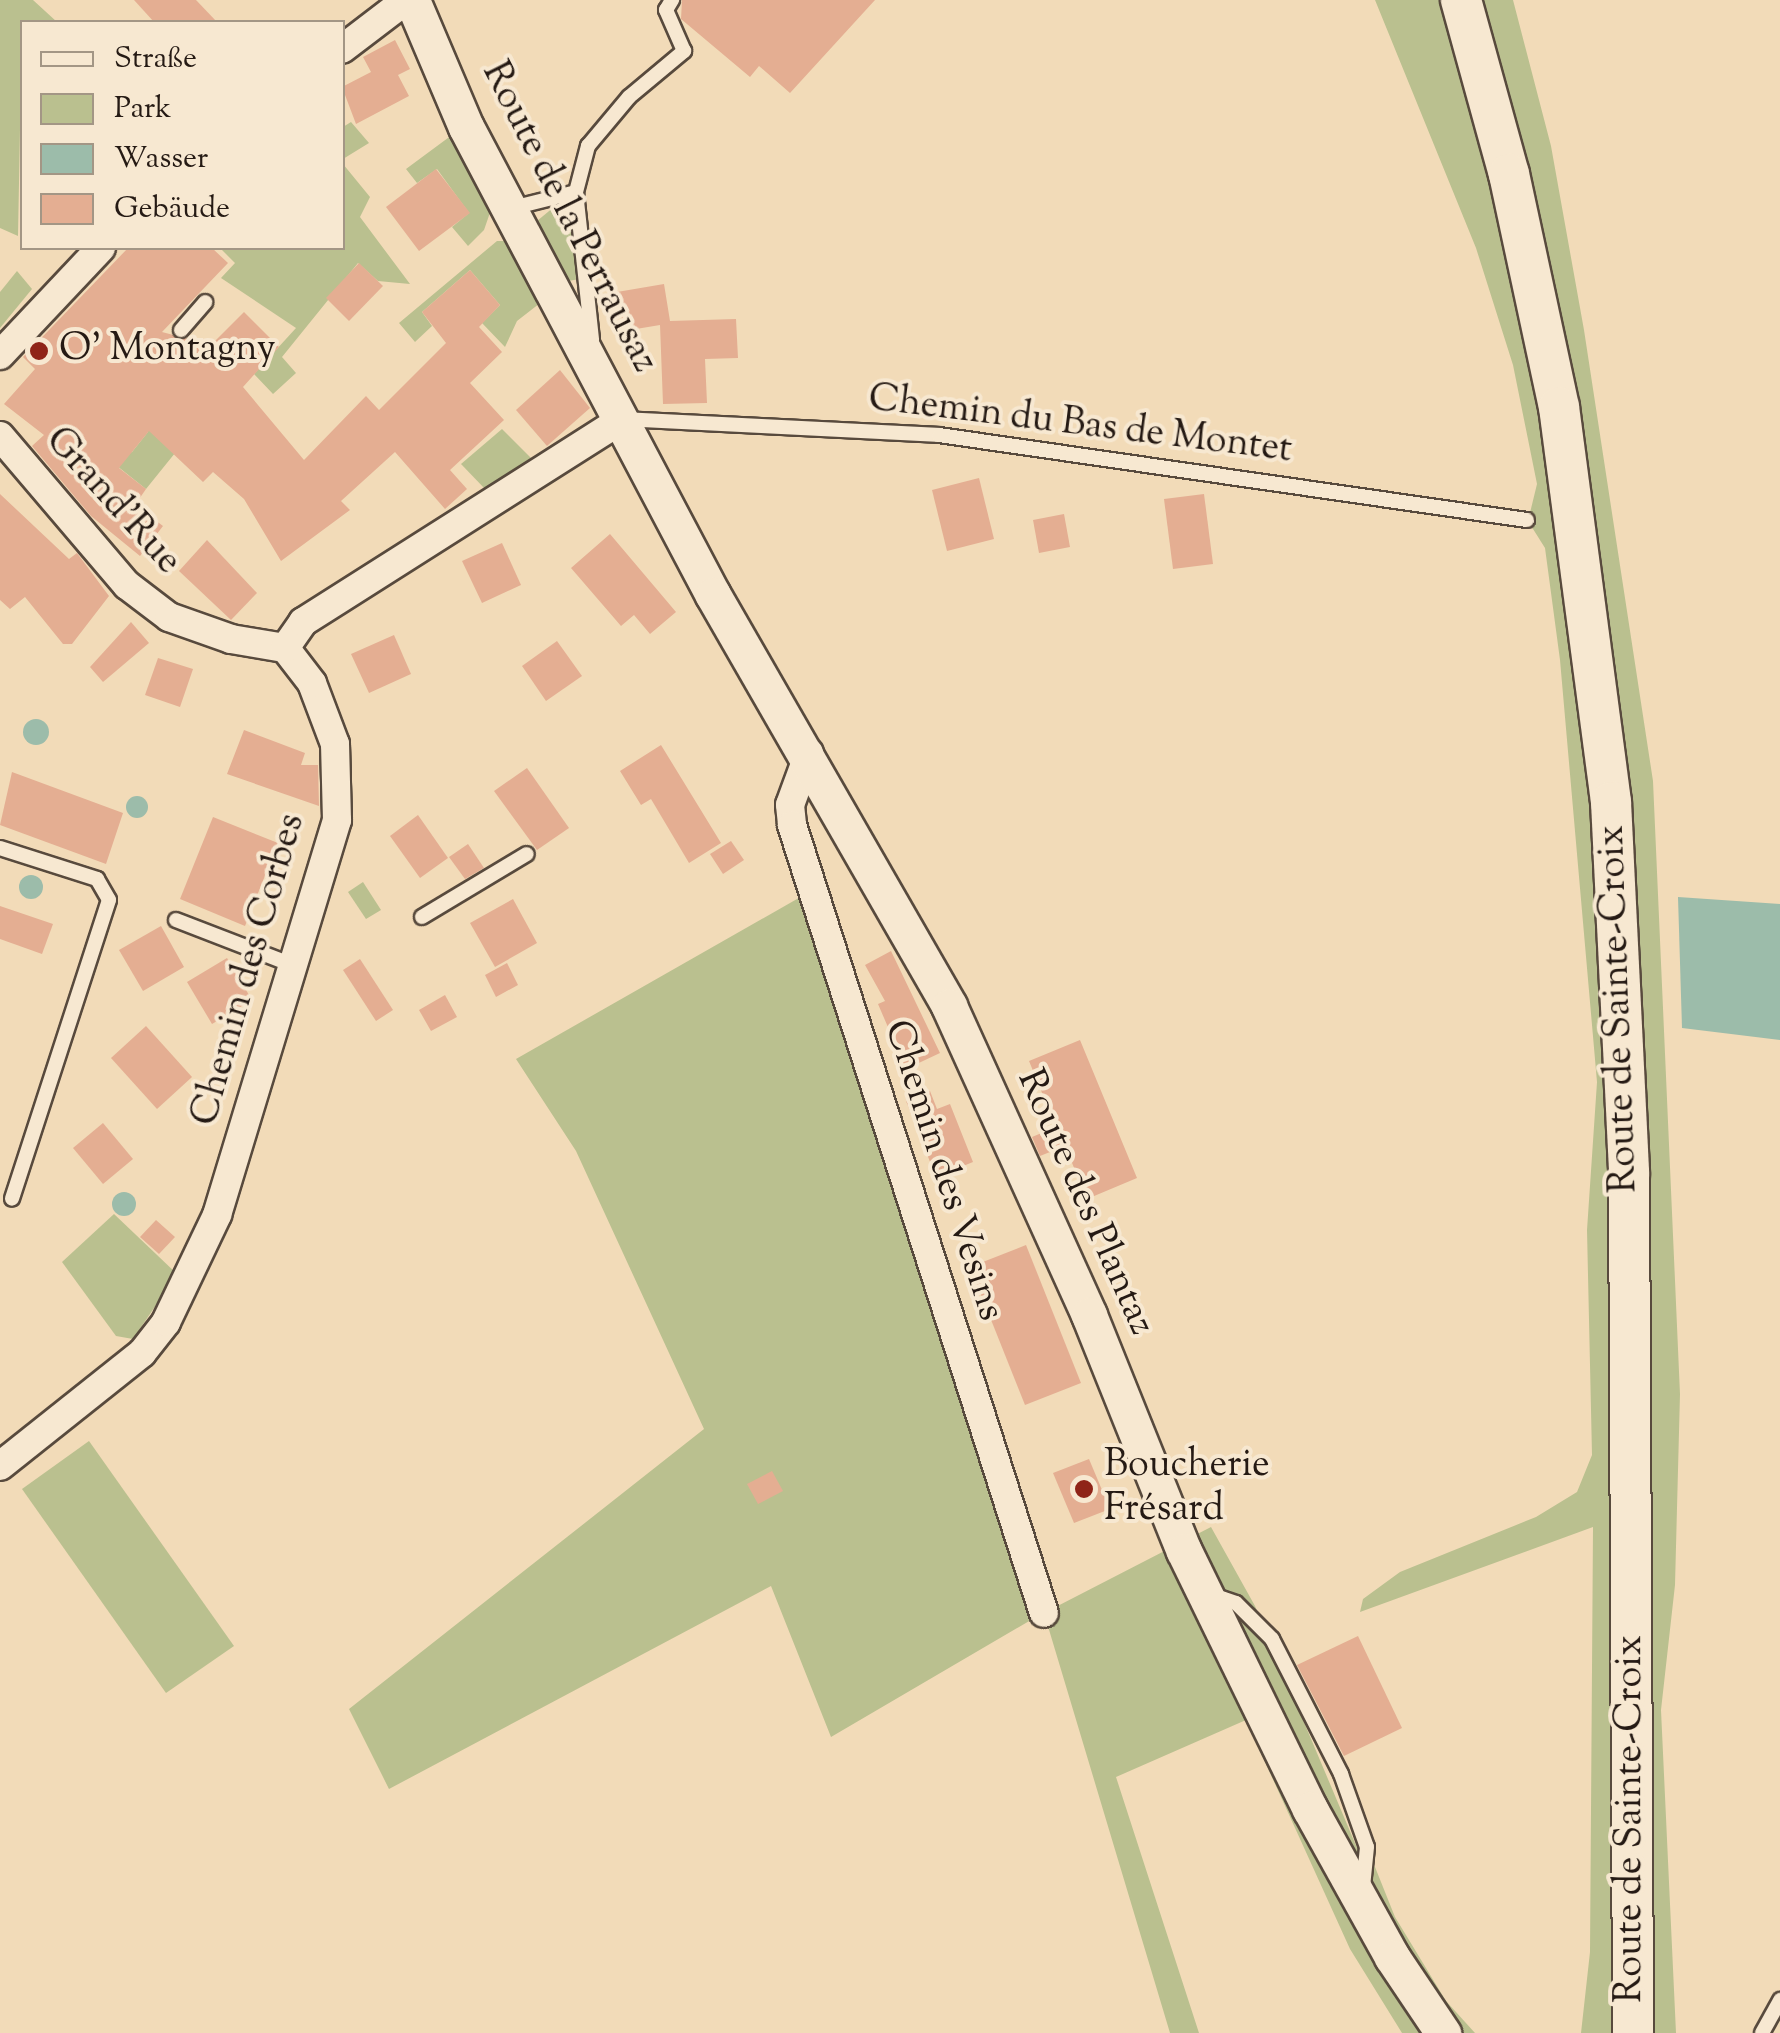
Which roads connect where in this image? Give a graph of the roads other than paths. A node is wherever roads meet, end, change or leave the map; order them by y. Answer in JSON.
{"nodes":[{"id":1,"x":409,"y":0,"type":"edge"},
{"id":2,"x":672,"y":0,"type":"edge"},
{"id":3,"x":1461,"y":0,"type":"edge"},
{"id":4,"x":345,"y":47,"type":"edge"},
{"id":5,"x":576,"y":192,"type":"junction"},
{"id":6,"x":512,"y":208,"type":"junction"},
{"id":7,"x":99,"y":250,"type":"edge"},
{"id":8,"x":205,"y":302,"type":"dead end"},
{"id":9,"x":180,"y":330,"type":"dead end"},
{"id":10,"x":0,"y":355,"type":"edge"},
{"id":11,"x":594,"y":366,"type":"junction"},
{"id":12,"x":623,"y":419,"type":"junction"},
{"id":13,"x":0,"y":436,"type":"edge"},
{"id":14,"x":1527,"y":520,"type":"dead end"},
{"id":15,"x":284,"y":648,"type":"junction"},
{"id":16,"x":809,"y":753,"type":"junction"},
{"id":17,"x":0,"y":848,"type":"edge"},
{"id":18,"x":527,"y":854,"type":"dead end"},
{"id":19,"x":422,"y":917,"type":"dead end"},
{"id":20,"x":176,"y":920,"type":"dead end"},
{"id":21,"x":296,"y":966,"type":"junction"},
{"id":22,"x":12,"y":1200,"type":"dead end"},
{"id":23,"x":0,"y":1466,"type":"edge"},
{"id":24,"x":1044,"y":1613,"type":"dead end"},
{"id":25,"x":1780,"y":2000,"type":"edge"},
{"id":26,"x":1444,"y":2033,"type":"edge"},
{"id":27,"x":1634,"y":2033,"type":"edge"},
{"id":28,"x":1762,"y":2033,"type":"edge"}],
"edges":[{"from":1,"to":4,"type":"street"},
{"from":1,"to":6,"type":"street","name":"Route de la Perrausaz"},
{"from":2,"to":5,"type":"lane"},
{"from":3,"to":27,"type":"main road","name":"Route de Sainte-Croix"},
{"from":5,"to":6,"type":"lane"},
{"from":5,"to":11,"type":"lane"},
{"from":6,"to":11,"type":"street","name":"Route de la Perrausaz"},
{"from":7,"to":10,"type":"street"},
{"from":8,"to":9,"type":"lane"},
{"from":11,"to":12,"type":"street","name":"Route de la Perrausaz"},
{"from":12,"to":14,"type":"lane","name":"Chemin du Bas de Montet"},
{"from":12,"to":15,"type":"street"},
{"from":12,"to":16,"type":"street","name":"Route des Plantaz"},
{"from":13,"to":15,"type":"street","name":"Grand'Rue"},
{"from":15,"to":21,"type":"street","name":"Chemin des Corbes"},
{"from":16,"to":24,"type":"street","name":"Chemin des Vesins"},
{"from":16,"to":26,"type":"street","name":"Route des Plantaz"},
{"from":17,"to":22,"type":"lane"},
{"from":18,"to":19,"type":"lane"},
{"from":20,"to":21,"type":"lane"},
{"from":21,"to":23,"type":"street","name":"Chemin des Corbes"},
{"from":25,"to":28,"type":"lane"}]}
